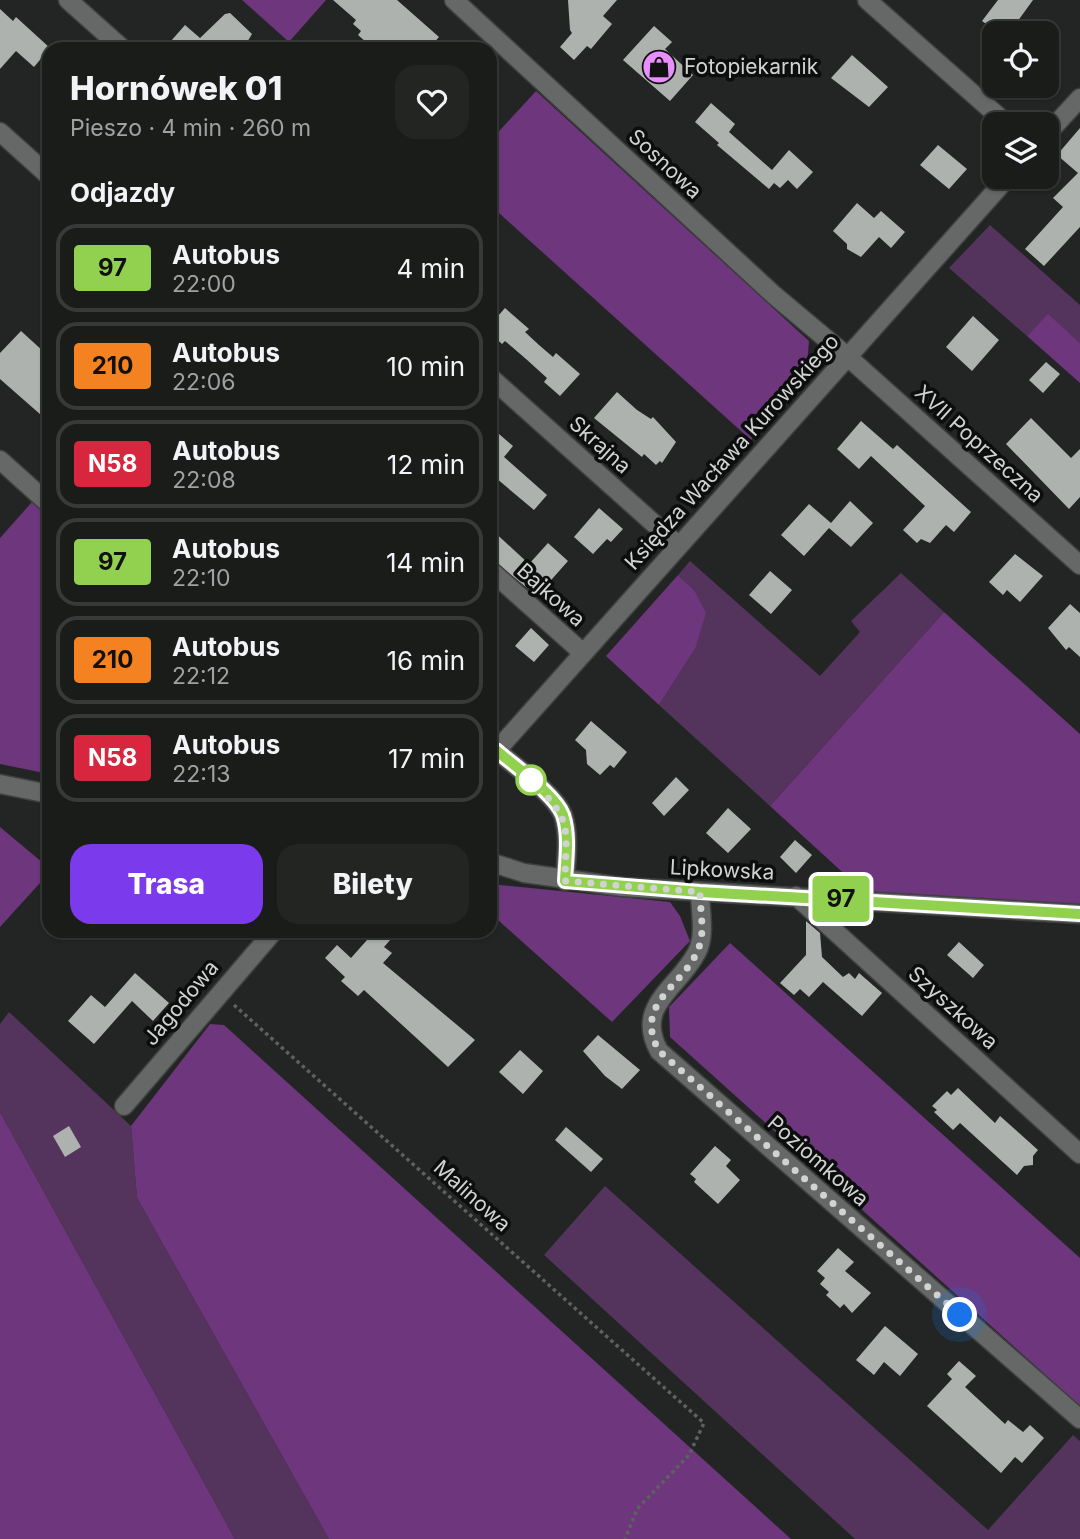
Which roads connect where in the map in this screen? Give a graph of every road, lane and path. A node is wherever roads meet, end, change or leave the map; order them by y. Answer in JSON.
{"nodes":[{"id":1,"x":68,"y":0,"type":"edge"},
{"id":2,"x":454,"y":0,"type":"edge"},
{"id":3,"x":867,"y":0,"type":"edge"},
{"id":4,"x":115,"y":42,"type":"edge"},
{"id":5,"x":1080,"y":98,"type":"edge"},
{"id":6,"x":993,"y":112,"type":"edge"},
{"id":7,"x":1059,"y":121,"type":"edge"},
{"id":8,"x":0,"y":132,"type":"edge"},
{"id":9,"x":42,"y":170,"type":"edge"},
{"id":10,"x":997,"y":189,"type":"edge"},
{"id":11,"x":848,"y":357,"type":"junction"},
{"id":12,"x":497,"y":383,"type":"edge"},
{"id":13,"x":0,"y":460,"type":"edge"},
{"id":14,"x":42,"y":498,"type":"edge"},
{"id":15,"x":679,"y":546,"type":"junction"},
{"id":16,"x":1080,"y":565,"type":"edge"},
{"id":17,"x":497,"y":576,"type":"edge"},
{"id":18,"x":583,"y":653,"type":"junction"},
{"id":19,"x":497,"y":750,"type":"edge"},
{"id":20,"x":497,"y":757,"type":"edge"},
{"id":21,"x":0,"y":784,"type":"edge"},
{"id":22,"x":42,"y":793,"type":"edge"},
{"id":23,"x":497,"y":864,"type":"edge"},
{"id":24,"x":565,"y":881,"type":"junction"},
{"id":25,"x":700,"y":892,"type":"junction"},
{"id":26,"x":796,"y":896,"type":"junction"},
{"id":27,"x":1080,"y":914,"type":"edge"},
{"id":28,"x":268,"y":938,"type":"edge"},
{"id":29,"x":220,"y":992,"type":"junction"},
{"id":30,"x":124,"y":1106,"type":"dead end"},
{"id":31,"x":1080,"y":1154,"type":"edge"},
{"id":32,"x":1080,"y":1419,"type":"edge"},
{"id":33,"x":625,"y":1539,"type":"edge"}],
"edges":[{"from":1,"to":4,"type":"street"},
{"from":2,"to":11,"type":"street","name":"Sosnowa"},
{"from":3,"to":6,"type":"street"},
{"from":5,"to":7,"type":"street"},
{"from":8,"to":9,"type":"street"},
{"from":10,"to":11,"type":"street","name":"Księdza Wacława Kurowskiego"},
{"from":11,"to":15,"type":"street","name":"Księdza Wacława Kurowskiego"},
{"from":11,"to":16,"type":"street","name":"XVII Poprzeczna"},
{"from":12,"to":15,"type":"street","name":"Skrajna"},
{"from":13,"to":14,"type":"street"},
{"from":15,"to":18,"type":"street","name":"Księdza Wacława Kurowskiego"},
{"from":17,"to":18,"type":"street","name":"Bajkowa"},
{"from":18,"to":19,"type":"street","name":"Księdza Wacława Kurowskiego"},
{"from":20,"to":24,"type":"street"},
{"from":21,"to":22,"type":"street"},
{"from":23,"to":24,"type":"street","name":"Lipkowska"},
{"from":24,"to":25,"type":"street","name":"Lipkowska"},
{"from":25,"to":26,"type":"street","name":"Lipkowska"},
{"from":25,"to":32,"type":"street","name":"Poziomkowa"},
{"from":26,"to":27,"type":"street","name":"Lipkowska"},
{"from":26,"to":31,"type":"street","name":"Szyszkowa"},
{"from":28,"to":29,"type":"street","name":"Jagodowa"},
{"from":29,"to":30,"type":"street","name":"Jagodowa"},
{"from":29,"to":33,"type":"path","name":"Malinowa"}]}
